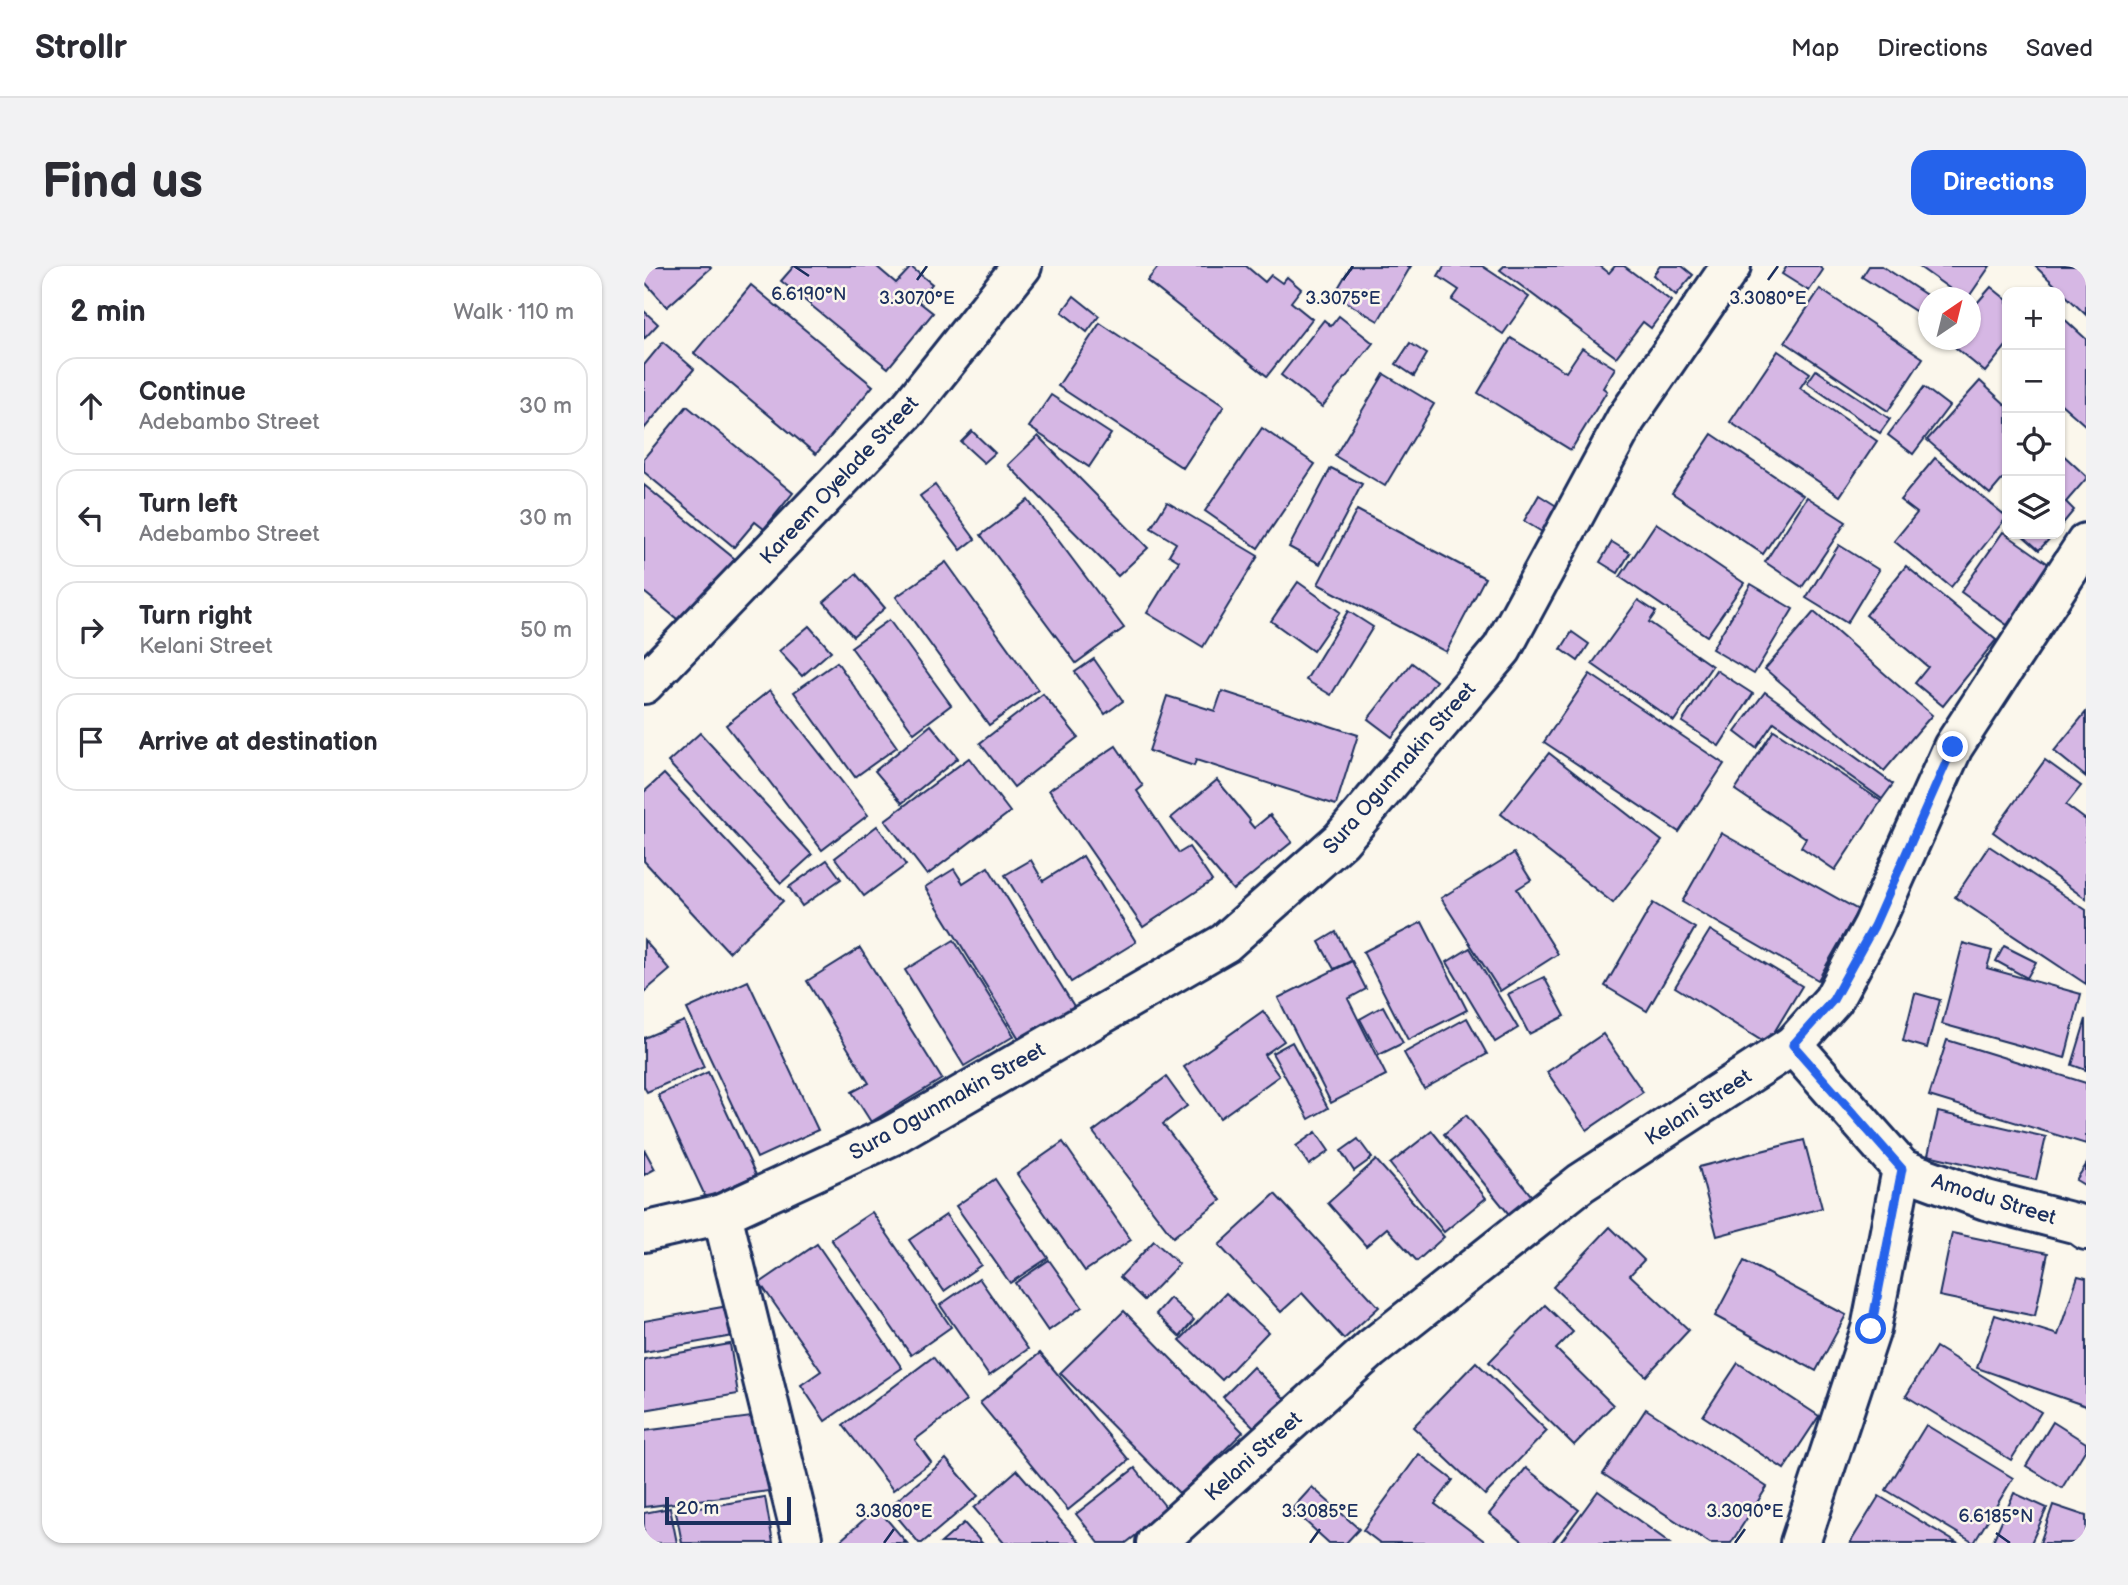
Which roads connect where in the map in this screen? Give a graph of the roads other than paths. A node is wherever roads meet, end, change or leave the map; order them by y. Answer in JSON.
{"nodes":[{"id":1,"x":1022,"y":266,"type":"edge"},
{"id":2,"x":1731,"y":266,"type":"edge"},
{"id":3,"x":2086,"y":543,"type":"edge"},
{"id":4,"x":644,"y":684,"type":"edge"},
{"id":5,"x":1793,"y":1045,"type":"junction"},
{"id":6,"x":1902,"y":1169,"type":"junction"},
{"id":7,"x":722,"y":1214,"type":"junction"},
{"id":8,"x":2086,"y":1230,"type":"edge"},
{"id":9,"x":644,"y":1232,"type":"edge"},
{"id":10,"x":802,"y":1538,"type":"dead end"},
{"id":11,"x":1156,"y":1543,"type":"edge"},
{"id":12,"x":1800,"y":1543,"type":"edge"}],
"edges":[{"from":1,"to":4,"type":"street","name":"Kareem Oyelade Street"},
{"from":2,"to":7,"type":"street","name":"Sura Ogunmakin Street"},
{"from":3,"to":5,"type":"street","name":"Kelani Street"},
{"from":5,"to":6,"type":"street"},
{"from":5,"to":11,"type":"street","name":"Kelani Street"},
{"from":6,"to":8,"type":"street","name":"Amodu Street"},
{"from":6,"to":12,"type":"street"},
{"from":7,"to":9,"type":"street","name":"Sura Ogunmakin Street"},
{"from":7,"to":10,"type":"street"}]}
